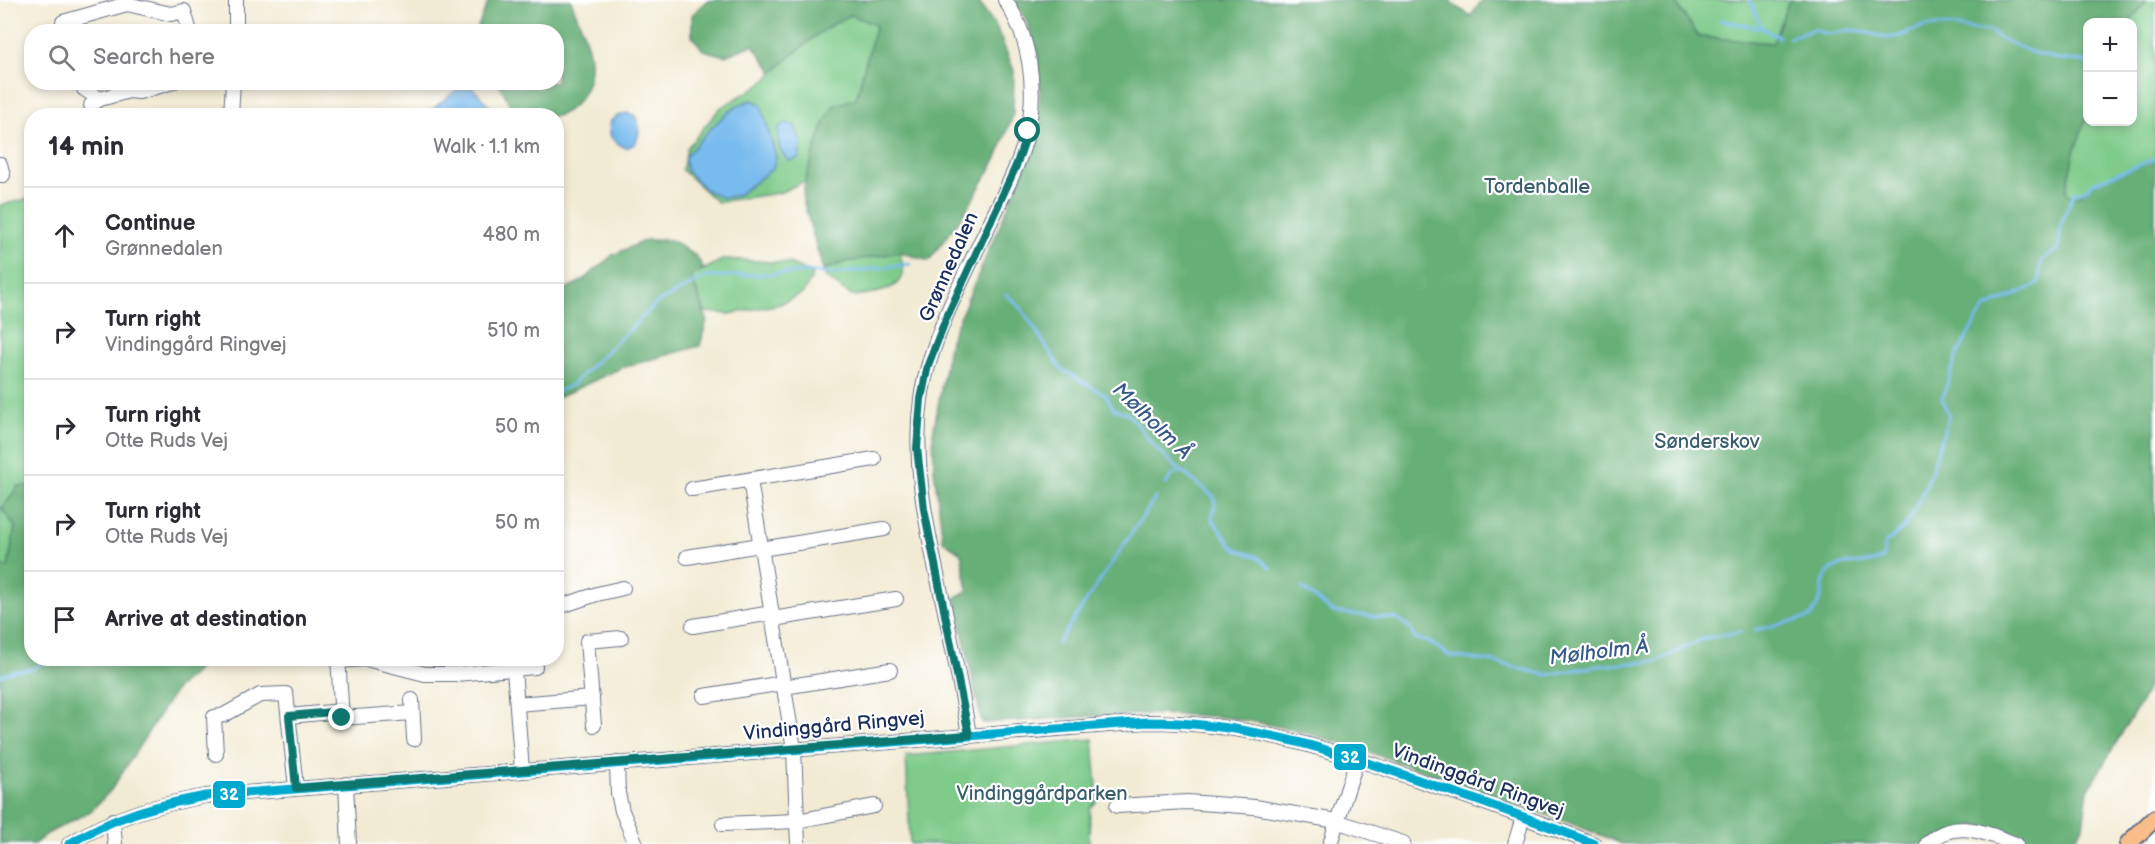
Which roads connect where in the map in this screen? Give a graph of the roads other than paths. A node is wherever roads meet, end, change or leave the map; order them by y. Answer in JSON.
{"nodes":[{"id":1,"x":236,"y":0,"type":"edge"},
{"id":2,"x":1005,"y":0,"type":"edge"},
{"id":3,"x":168,"y":7,"type":"edge"},
{"id":4,"x":64,"y":24,"type":"edge"},
{"id":5,"x":188,"y":24,"type":"edge"},
{"id":6,"x":236,"y":24,"type":"edge"},
{"id":7,"x":85,"y":90,"type":"edge"},
{"id":8,"x":147,"y":90,"type":"edge"},
{"id":9,"x":233,"y":90,"type":"edge"},
{"id":10,"x":231,"y":108,"type":"edge"},
{"id":11,"x":0,"y":164,"type":"edge"},
{"id":12,"x":0,"y":175,"type":"edge"},
{"id":13,"x":874,"y":459,"type":"dead end"},
{"id":14,"x":750,"y":480,"type":"junction"},
{"id":15,"x":692,"y":489,"type":"dead end"},
{"id":16,"x":884,"y":529,"type":"dead end"},
{"id":17,"x":761,"y":547,"type":"junction"},
{"id":18,"x":687,"y":557,"type":"dead end"},
{"id":19,"x":623,"y":588,"type":"dead end"},
{"id":20,"x":896,"y":599,"type":"dead end"},
{"id":21,"x":564,"y":607,"type":"edge"},
{"id":22,"x":772,"y":616,"type":"junction"},
{"id":23,"x":693,"y":626,"type":"dead end"},
{"id":24,"x":621,"y":638,"type":"dead end"},
{"id":25,"x":338,"y":666,"type":"edge"},
{"id":26,"x":394,"y":666,"type":"edge"},
{"id":27,"x":536,"y":666,"type":"edge"},
{"id":28,"x":514,"y":670,"type":"junction"},
{"id":29,"x":890,"y":670,"type":"dead end"},
{"id":30,"x":783,"y":685,"type":"junction"},
{"id":31,"x":704,"y":696,"type":"dead end"},
{"id":32,"x":592,"y":698,"type":"junction"},
{"id":33,"x":517,"y":704,"type":"junction"},
{"id":34,"x":342,"y":711,"type":"junction"},
{"id":35,"x":289,"y":716,"type":"junction"},
{"id":36,"x":594,"y":725,"type":"dead end"},
{"id":37,"x":969,"y":735,"type":"junction"},
{"id":38,"x":414,"y":739,"type":"dead end"},
{"id":39,"x":794,"y":749,"type":"junction"},
{"id":40,"x":216,"y":754,"type":"dead end"},
{"id":41,"x":1357,"y":759,"type":"junction"},
{"id":42,"x":616,"y":763,"type":"junction"},
{"id":43,"x":522,"y":770,"type":"junction"},
{"id":44,"x":346,"y":784,"type":"junction"},
{"id":45,"x":296,"y":788,"type":"junction"},
{"id":46,"x":874,"y":806,"type":"dead end"},
{"id":47,"x":1117,"y":806,"type":"dead end"},
{"id":48,"x":1522,"y":817,"type":"junction"},
{"id":49,"x":2155,"y":818,"type":"edge"},
{"id":50,"x":113,"y":820,"type":"junction"},
{"id":51,"x":797,"y":821,"type":"junction"},
{"id":52,"x":1336,"y":821,"type":"junction"},
{"id":53,"x":723,"y":824,"type":"dead end"},
{"id":54,"x":2155,"y":824,"type":"edge"},
{"id":55,"x":1403,"y":843,"type":"edge"},
{"id":56,"x":69,"y":844,"type":"edge"},
{"id":57,"x":116,"y":844,"type":"edge"},
{"id":58,"x":349,"y":844,"type":"edge"},
{"id":59,"x":636,"y":844,"type":"edge"},
{"id":60,"x":798,"y":844,"type":"edge"},
{"id":61,"x":1330,"y":844,"type":"edge"},
{"id":62,"x":1515,"y":844,"type":"edge"},
{"id":63,"x":1594,"y":844,"type":"edge"},
{"id":64,"x":1927,"y":844,"type":"edge"},
{"id":65,"x":2016,"y":844,"type":"edge"},
{"id":66,"x":2128,"y":844,"type":"edge"},
{"id":67,"x":2139,"y":844,"type":"edge"}],
"edges":[{"from":1,"to":6,"type":"street"},
{"from":2,"to":37,"type":"street","name":"Grønnedalen"},
{"from":3,"to":4,"type":"street"},
{"from":3,"to":5,"type":"street"},
{"from":7,"to":8,"type":"street"},
{"from":9,"to":10,"type":"street"},
{"from":11,"to":12,"type":"street"},
{"from":13,"to":14,"type":"street"},
{"from":14,"to":15,"type":"street"},
{"from":14,"to":17,"type":"street"},
{"from":16,"to":17,"type":"street"},
{"from":17,"to":18,"type":"street"},
{"from":17,"to":22,"type":"street"},
{"from":19,"to":21,"type":"street"},
{"from":20,"to":22,"type":"street"},
{"from":22,"to":23,"type":"street"},
{"from":22,"to":30,"type":"street"},
{"from":24,"to":32,"type":"street"},
{"from":25,"to":34,"type":"street"},
{"from":26,"to":28,"type":"street"},
{"from":27,"to":28,"type":"street"},
{"from":28,"to":33,"type":"street"},
{"from":29,"to":30,"type":"street"},
{"from":30,"to":31,"type":"street"},
{"from":30,"to":39,"type":"street"},
{"from":32,"to":33,"type":"street"},
{"from":32,"to":36,"type":"street"},
{"from":33,"to":43,"type":"street"},
{"from":34,"to":35,"type":"street"},
{"from":34,"to":38,"type":"street"},
{"from":35,"to":40,"type":"street"},
{"from":35,"to":45,"type":"street"},
{"from":37,"to":39,"type":"street","name":"Vindinggård Ringvej"},
{"from":37,"to":41,"type":"street","name":"Vindinggård Ringvej"},
{"from":39,"to":42,"type":"street","name":"Vindinggård Ringvej"},
{"from":39,"to":51,"type":"street"},
{"from":41,"to":48,"type":"street","name":"Vindinggård Ringvej"},
{"from":41,"to":52,"type":"street"},
{"from":42,"to":43,"type":"street","name":"Vindinggård Ringvej"},
{"from":42,"to":59,"type":"street"},
{"from":43,"to":44,"type":"street","name":"Vindinggård Ringvej"},
{"from":44,"to":45,"type":"street","name":"Vindinggård Ringvej"},
{"from":44,"to":58,"type":"street"},
{"from":45,"to":50,"type":"street","name":"Vindinggård Ringvej"},
{"from":46,"to":51,"type":"street"},
{"from":47,"to":52,"type":"street"},
{"from":48,"to":62,"type":"street"},
{"from":48,"to":63,"type":"street","name":"Vindinggård Ringvej"},
{"from":49,"to":66,"type":"main road"},
{"from":50,"to":56,"type":"street","name":"Vindinggård Ringvej"},
{"from":50,"to":57,"type":"street"},
{"from":51,"to":53,"type":"street"},
{"from":51,"to":60,"type":"street"},
{"from":52,"to":55,"type":"street"},
{"from":52,"to":61,"type":"street"},
{"from":54,"to":67,"type":"main road"},
{"from":64,"to":65,"type":"street"}]}
